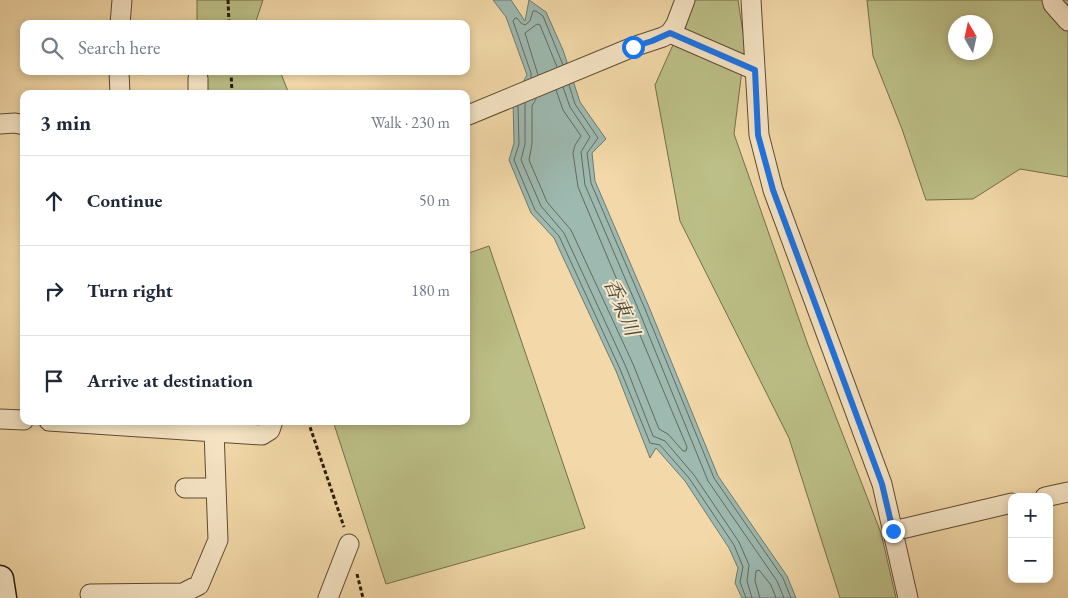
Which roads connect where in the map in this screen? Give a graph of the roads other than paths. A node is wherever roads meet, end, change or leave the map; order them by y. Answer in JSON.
{"nodes":[{"id":1,"x":122,"y":0,"type":"edge"},
{"id":2,"x":684,"y":0,"type":"edge"},
{"id":3,"x":750,"y":0,"type":"edge"},
{"id":4,"x":1052,"y":0,"type":"edge"},
{"id":5,"x":120,"y":20,"type":"edge"},
{"id":6,"x":1068,"y":21,"type":"edge"},
{"id":7,"x":670,"y":33,"type":"junction"},
{"id":8,"x":755,"y":70,"type":"junction"},
{"id":9,"x":119,"y":75,"type":"edge"},
{"id":10,"x":120,"y":90,"type":"edge"},
{"id":11,"x":470,"y":114,"type":"edge"},
{"id":12,"x":0,"y":124,"type":"edge"},
{"id":13,"x":20,"y":124,"type":"edge"},
{"id":14,"x":0,"y":419,"type":"edge"},
{"id":15,"x":20,"y":420,"type":"edge"},
{"id":16,"x":115,"y":425,"type":"edge"},
{"id":17,"x":272,"y":425,"type":"edge"},
{"id":18,"x":214,"y":431,"type":"junction"},
{"id":19,"x":185,"y":488,"type":"dead end"},
{"id":20,"x":216,"y":488,"type":"junction"},
{"id":21,"x":1068,"y":492,"type":"edge"},
{"id":22,"x":1053,"y":495,"type":"edge"},
{"id":23,"x":1008,"y":504,"type":"edge"},
{"id":24,"x":893,"y":531,"type":"junction"},
{"id":25,"x":349,"y":544,"type":"road end"},
{"id":26,"x":0,"y":579,"type":"edge"},
{"id":27,"x":90,"y":594,"type":"dead end"},
{"id":28,"x":109,"y":596,"type":"edge"},
{"id":29,"x":3,"y":598,"type":"edge"},
{"id":30,"x":328,"y":598,"type":"edge"},
{"id":31,"x":908,"y":598,"type":"edge"}],
"edges":[{"from":1,"to":5,"type":"street"},
{"from":2,"to":7,"type":"street"},
{"from":3,"to":8,"type":"street"},
{"from":4,"to":6,"type":"street"},
{"from":7,"to":8,"type":"street"},
{"from":7,"to":11,"type":"street"},
{"from":8,"to":24,"type":"street"},
{"from":9,"to":10,"type":"street"},
{"from":12,"to":13,"type":"street"},
{"from":14,"to":15,"type":"street"},
{"from":16,"to":18,"type":"street"},
{"from":17,"to":18,"type":"street"},
{"from":18,"to":20,"type":"street"},
{"from":19,"to":20,"type":"street"},
{"from":20,"to":28,"type":"street"},
{"from":21,"to":22,"type":"street"},
{"from":23,"to":24,"type":"street"},
{"from":24,"to":31,"type":"street"},
{"from":25,"to":30,"type":"street"},
{"from":26,"to":29,"type":"street"},
{"from":27,"to":28,"type":"street"}]}
